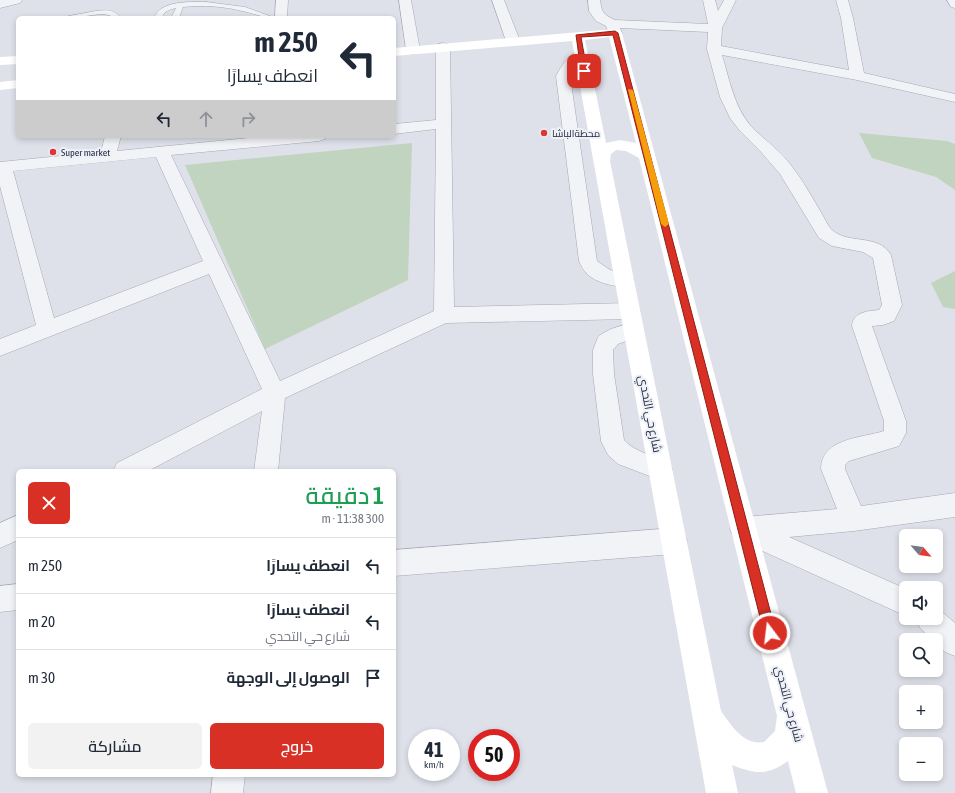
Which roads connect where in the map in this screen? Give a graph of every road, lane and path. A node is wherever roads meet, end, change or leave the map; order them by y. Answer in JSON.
{"nodes":[{"id":1,"x":16,"y":0,"type":"edge"},
{"id":2,"x":229,"y":0,"type":"edge"},
{"id":3,"x":282,"y":0,"type":"edge"},
{"id":4,"x":405,"y":0,"type":"edge"},
{"id":5,"x":498,"y":0,"type":"edge"},
{"id":6,"x":594,"y":0,"type":"edge"},
{"id":7,"x":709,"y":0,"type":"edge"},
{"id":8,"x":730,"y":0,"type":"edge"},
{"id":9,"x":842,"y":0,"type":"edge"},
{"id":10,"x":953,"y":0,"type":"edge"},
{"id":11,"x":178,"y":3,"type":"edge"},
{"id":12,"x":0,"y":4,"type":"edge"},
{"id":13,"x":955,"y":4,"type":"edge"},
{"id":14,"x":241,"y":8,"type":"junction"},
{"id":15,"x":159,"y":15,"type":"edge"},
{"id":16,"x":82,"y":16,"type":"edge"},
{"id":17,"x":116,"y":16,"type":"edge"},
{"id":18,"x":175,"y":16,"type":"edge"},
{"id":19,"x":265,"y":16,"type":"edge"},
{"id":20,"x":281,"y":16,"type":"edge"},
{"id":21,"x":715,"y":28,"type":"junction"},
{"id":22,"x":613,"y":29,"type":"junction"},
{"id":23,"x":513,"y":42,"type":"junction"},
{"id":24,"x":579,"y":46,"type":"junction"},
{"id":25,"x":443,"y":47,"type":"junction"},
{"id":26,"x":714,"y":49,"type":"junction"},
{"id":27,"x":413,"y":50,"type":"junction"},
{"id":28,"x":396,"y":52,"type":"edge"},
{"id":29,"x":16,"y":60,"type":"edge"},
{"id":30,"x":0,"y":62,"type":"edge"},
{"id":31,"x":857,"y":76,"type":"junction"},
{"id":32,"x":16,"y":84,"type":"edge"},
{"id":33,"x":0,"y":86,"type":"edge"},
{"id":34,"x":955,"y":98,"type":"edge"},
{"id":35,"x":444,"y":124,"type":"junction"},
{"id":36,"x":396,"y":129,"type":"edge"},
{"id":37,"x":112,"y":138,"type":"edge"},
{"id":38,"x":290,"y":138,"type":"edge"},
{"id":39,"x":161,"y":151,"type":"junction"},
{"id":40,"x":108,"y":156,"type":"junction"},
{"id":41,"x":648,"y":157,"type":"junction"},
{"id":42,"x":602,"y":161,"type":"junction"},
{"id":43,"x":1,"y":167,"type":"edge"},
{"id":44,"x":214,"y":264,"type":"junction"},
{"id":45,"x":624,"y":280,"type":"junction"},
{"id":46,"x":444,"y":315,"type":"junction"},
{"id":47,"x":632,"y":320,"type":"junction"},
{"id":48,"x":48,"y":329,"type":"junction"},
{"id":49,"x":0,"y":348,"type":"edge"},
{"id":50,"x":275,"y":393,"type":"junction"},
{"id":51,"x":129,"y":469,"type":"edge"},
{"id":52,"x":266,"y":469,"type":"edge"},
{"id":53,"x":660,"y":469,"type":"junction"},
{"id":54,"x":955,"y":505,"type":"edge"},
{"id":55,"x":854,"y":519,"type":"junction"},
{"id":56,"x":16,"y":528,"type":"edge"},
{"id":57,"x":743,"y":529,"type":"junction"},
{"id":58,"x":0,"y":536,"type":"edge"},
{"id":59,"x":674,"y":541,"type":"junction"},
{"id":60,"x":396,"y":563,"type":"edge"},
{"id":61,"x":16,"y":597,"type":"edge"},
{"id":62,"x":0,"y":599,"type":"edge"},
{"id":63,"x":899,"y":600,"type":"edge"},
{"id":64,"x":937,"y":625,"type":"edge"},
{"id":65,"x":955,"y":642,"type":"edge"},
{"id":66,"x":705,"y":706,"type":"junction"},
{"id":67,"x":790,"y":708,"type":"junction"},
{"id":68,"x":229,"y":777,"type":"edge"},
{"id":69,"x":227,"y":793,"type":"edge"},
{"id":70,"x":722,"y":793,"type":"edge"},
{"id":71,"x":812,"y":793,"type":"edge"}],
"edges":[{"from":1,"to":12,"type":"street"},
{"from":2,"to":14,"type":"lane"},
{"from":3,"to":20,"type":"street"},
{"from":4,"to":27,"type":"street"},
{"from":5,"to":23,"type":"street"},
{"from":6,"to":22,"type":"street"},
{"from":7,"to":21,"type":"street"},
{"from":8,"to":21,"type":"street"},
{"from":9,"to":31,"type":"street"},
{"from":10,"to":13,"type":"street"},
{"from":11,"to":14,"type":"lane"},
{"from":11,"to":15,"type":"lane"},
{"from":11,"to":18,"type":"lane"},
{"from":14,"to":19,"type":"lane"},
{"from":16,"to":17,"type":"lane"},
{"from":21,"to":22,"type":"street"},
{"from":21,"to":26,"type":"street"},
{"from":22,"to":24,"type":"main road"},
{"from":22,"to":41,"type":"main road","name":"شارع حي التحدي"},
{"from":23,"to":24,"type":"main road"},
{"from":23,"to":25,"type":"main road"},
{"from":24,"to":42,"type":"main road","name":"شارع حي التحدي"},
{"from":24,"to":45,"type":"street"},
{"from":25,"to":27,"type":"main road"},
{"from":25,"to":35,"type":"street"},
{"from":26,"to":31,"type":"street"},
{"from":26,"to":55,"type":"street"},
{"from":27,"to":28,"type":"main road"},
{"from":29,"to":30,"type":"main road"},
{"from":31,"to":34,"type":"street"},
{"from":32,"to":33,"type":"main road"},
{"from":35,"to":36,"type":"street"},
{"from":35,"to":46,"type":"street"},
{"from":37,"to":40,"type":"street"},
{"from":38,"to":39,"type":"street"},
{"from":39,"to":40,"type":"street"},
{"from":39,"to":44,"type":"street"},
{"from":40,"to":43,"type":"street"},
{"from":41,"to":42,"type":"main road"},
{"from":41,"to":57,"type":"main road","name":"شارع حي التحدي"},
{"from":42,"to":45,"type":"main road","name":"شارع حي التحدي"},
{"from":43,"to":48,"type":"street"},
{"from":44,"to":48,"type":"street"},
{"from":44,"to":50,"type":"street"},
{"from":45,"to":47,"type":"main road","name":"شارع حي التحدي"},
{"from":46,"to":47,"type":"street"},
{"from":46,"to":50,"type":"street"},
{"from":47,"to":53,"type":"main road","name":"شارع حي التحدي"},
{"from":47,"to":53,"type":"street"},
{"from":48,"to":49,"type":"street"},
{"from":50,"to":51,"type":"street"},
{"from":50,"to":52,"type":"street"},
{"from":53,"to":59,"type":"main road","name":"شارع حي التحدي"},
{"from":54,"to":55,"type":"street"},
{"from":55,"to":57,"type":"street"},
{"from":56,"to":58,"type":"street"},
{"from":57,"to":63,"type":"street"},
{"from":57,"to":67,"type":"main road","name":"شارع حي التحدي"},
{"from":59,"to":60,"type":"street"},
{"from":59,"to":66,"type":"main road","name":"شارع حي التحدي"},
{"from":61,"to":62,"type":"street"},
{"from":64,"to":65,"type":"street"},
{"from":66,"to":67,"type":"main road"},
{"from":66,"to":70,"type":"main road","name":"شارع حي التحدي"},
{"from":67,"to":71,"type":"main road","name":"شارع حي التحدي"},
{"from":68,"to":69,"type":"street"}]}
